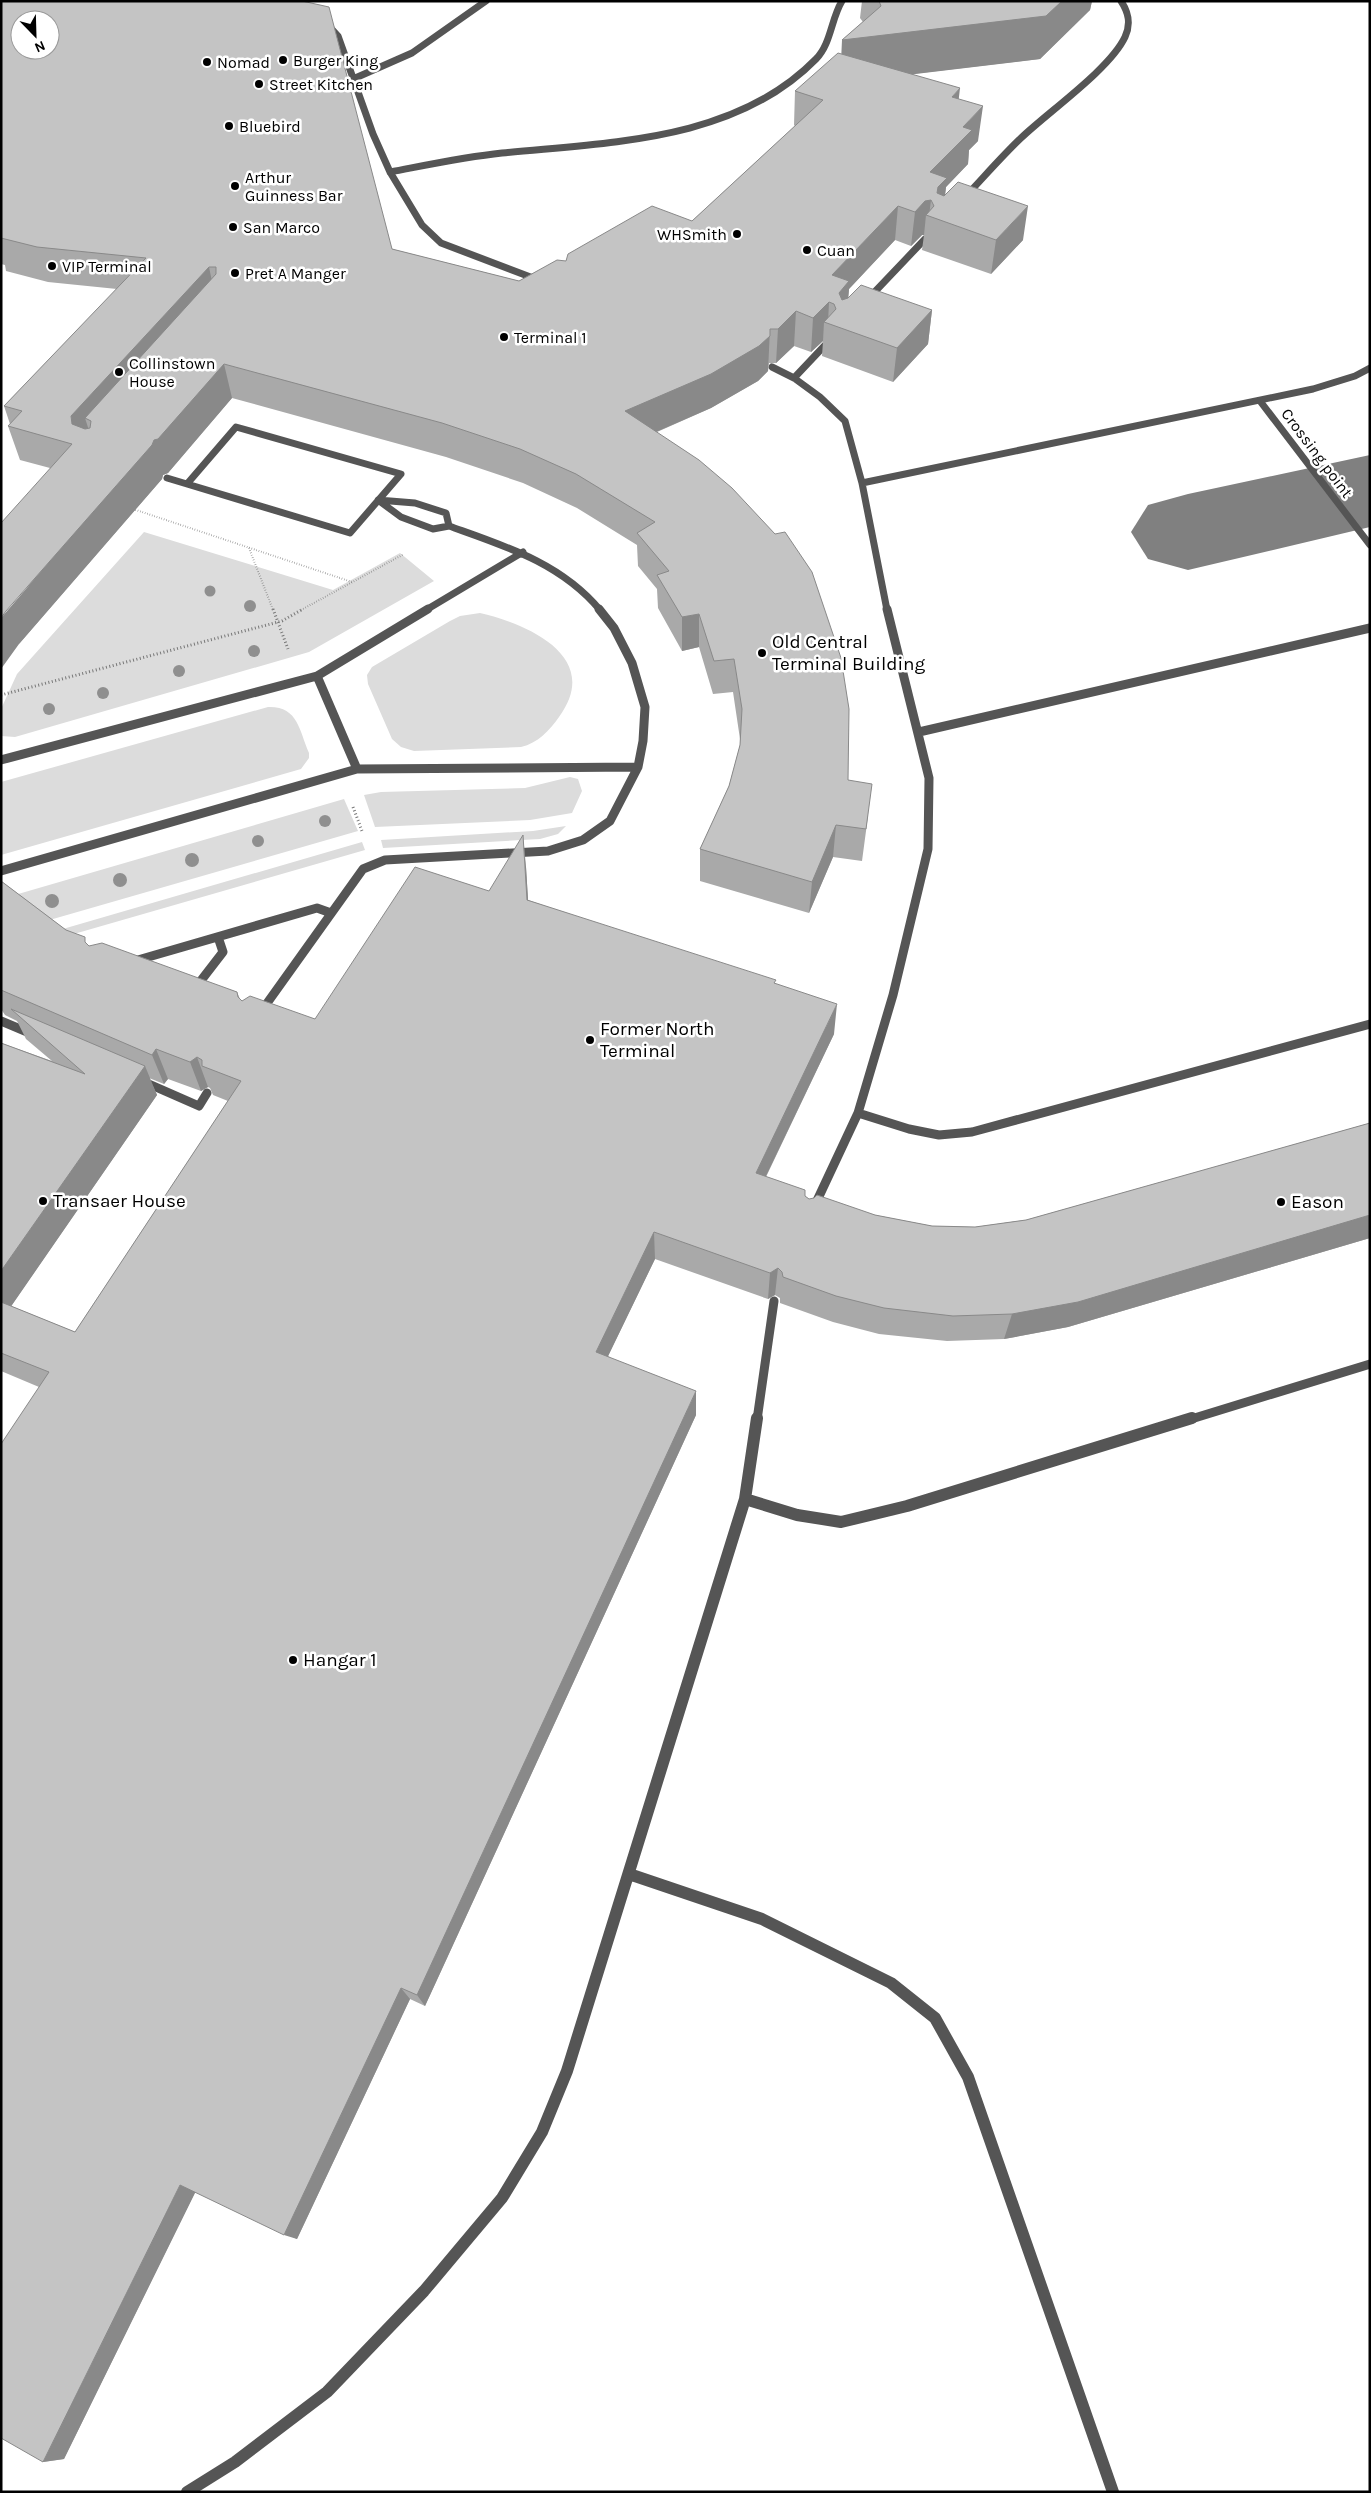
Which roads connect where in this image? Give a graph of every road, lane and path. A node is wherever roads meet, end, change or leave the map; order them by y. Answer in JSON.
{"nodes":[{"id":1,"x":486,"y":1,"type":"edge"},
{"id":2,"x":842,"y":1,"type":"edge"},
{"id":3,"x":1121,"y":1,"type":"edge"},
{"id":4,"x":323,"y":19,"type":"edge"},
{"id":5,"x":353,"y":78,"type":"junction"},
{"id":6,"x":390,"y":172,"type":"junction"},
{"id":7,"x":957,"y":205,"type":"edge"},
{"id":8,"x":925,"y":239,"type":"edge"},
{"id":9,"x":548,"y":284,"type":"edge"},
{"id":10,"x":860,"y":308,"type":"edge"},
{"id":11,"x":828,"y":342,"type":"edge"},
{"id":12,"x":772,"y":367,"type":"edge"},
{"id":13,"x":1370,"y":368,"type":"edge"},
{"id":14,"x":794,"y":378,"type":"junction"},
{"id":15,"x":1260,"y":400,"type":"junction"},
{"id":16,"x":167,"y":478,"type":"dead end"},
{"id":17,"x":862,"y":483,"type":"junction"},
{"id":18,"x":187,"y":484,"type":"junction"},
{"id":19,"x":378,"y":500,"type":"junction"},
{"id":20,"x":126,"y":506,"type":"edge"},
{"id":21,"x":450,"y":526,"type":"junction"},
{"id":22,"x":1370,"y":545,"type":"edge"},
{"id":23,"x":248,"y":547,"type":"junction"},
{"id":24,"x":523,"y":552,"type":"junction"},
{"id":25,"x":353,"y":582,"type":"junction"},
{"id":26,"x":278,"y":622,"type":"junction"},
{"id":27,"x":1370,"y":628,"type":"edge"},
{"id":28,"x":317,"y":676,"type":"junction"},
{"id":29,"x":300,"y":680,"type":"junction"},
{"id":30,"x":1,"y":695,"type":"edge"},
{"id":31,"x":919,"y":732,"type":"junction"},
{"id":32,"x":1,"y":760,"type":"edge"},
{"id":33,"x":638,"y":767,"type":"junction"},
{"id":34,"x":357,"y":769,"type":"junction"},
{"id":35,"x":340,"y":774,"type":"junction"},
{"id":36,"x":375,"y":864,"type":"junction"},
{"id":37,"x":1,"y":871,"type":"edge"},
{"id":38,"x":331,"y":913,"type":"junction"},
{"id":39,"x":218,"y":937,"type":"junction"},
{"id":40,"x":123,"y":965,"type":"edge"},
{"id":41,"x":196,"y":987,"type":"edge"},
{"id":42,"x":1,"y":1021,"type":"edge"},
{"id":43,"x":253,"y":1024,"type":"edge"},
{"id":44,"x":1370,"y":1024,"type":"edge"},
{"id":45,"x":37,"y":1037,"type":"edge"},
{"id":46,"x":136,"y":1079,"type":"edge"},
{"id":47,"x":207,"y":1093,"type":"edge"},
{"id":48,"x":858,"y":1113,"type":"junction"},
{"id":49,"x":808,"y":1220,"type":"edge"},
{"id":50,"x":774,"y":1301,"type":"edge"},
{"id":51,"x":1370,"y":1364,"type":"edge"},
{"id":52,"x":744,"y":1499,"type":"junction"},
{"id":53,"x":629,"y":1874,"type":"junction"},
{"id":54,"x":187,"y":2492,"type":"edge"},
{"id":55,"x":1113,"y":2492,"type":"edge"}],
"edges":[{"from":1,"to":5,"type":"lane"},
{"from":2,"to":6,"type":"lane"},
{"from":3,"to":7,"type":"lane"},
{"from":4,"to":5,"type":"lane"},
{"from":5,"to":6,"type":"lane"},
{"from":6,"to":9,"type":"lane"},
{"from":8,"to":10,"type":"lane"},
{"from":11,"to":14,"type":"lane"},
{"from":12,"to":14,"type":"lane"},
{"from":13,"to":15,"type":"lane"},
{"from":14,"to":17,"type":"lane"},
{"from":15,"to":17,"type":"lane"},
{"from":15,"to":22,"type":"lane","name":"Crossing point"},
{"from":16,"to":18,"type":"lane"},
{"from":17,"to":31,"type":"lane"},
{"from":18,"to":19,"type":"lane"},
{"from":18,"to":19,"type":"lane"},
{"from":19,"to":21,"type":"lane"},
{"from":19,"to":21,"type":"lane"},
{"from":20,"to":23,"type":"path"},
{"from":21,"to":24,"type":"lane"},
{"from":21,"to":25,"type":"path"},
{"from":23,"to":25,"type":"path"},
{"from":23,"to":26,"type":"path"},
{"from":24,"to":28,"type":"lane"},
{"from":24,"to":33,"type":"lane"},
{"from":25,"to":26,"type":"path"},
{"from":26,"to":29,"type":"path"},
{"from":26,"to":30,"type":"path"},
{"from":27,"to":31,"type":"lane"},
{"from":28,"to":29,"type":"lane"},
{"from":28,"to":34,"type":"lane"},
{"from":29,"to":32,"type":"lane"},
{"from":31,"to":48,"type":"lane"},
{"from":33,"to":34,"type":"lane"},
{"from":33,"to":36,"type":"lane"},
{"from":34,"to":35,"type":"lane"},
{"from":35,"to":36,"type":"path"},
{"from":35,"to":37,"type":"lane"},
{"from":36,"to":38,"type":"lane"},
{"from":38,"to":39,"type":"lane"},
{"from":38,"to":43,"type":"lane"},
{"from":39,"to":40,"type":"lane"},
{"from":39,"to":41,"type":"lane"},
{"from":42,"to":45,"type":"lane"},
{"from":44,"to":48,"type":"lane"},
{"from":46,"to":47,"type":"lane"},
{"from":48,"to":49,"type":"lane"},
{"from":50,"to":52,"type":"lane"},
{"from":51,"to":52,"type":"lane"},
{"from":52,"to":53,"type":"lane"},
{"from":53,"to":54,"type":"lane"},
{"from":53,"to":55,"type":"lane"}]}
